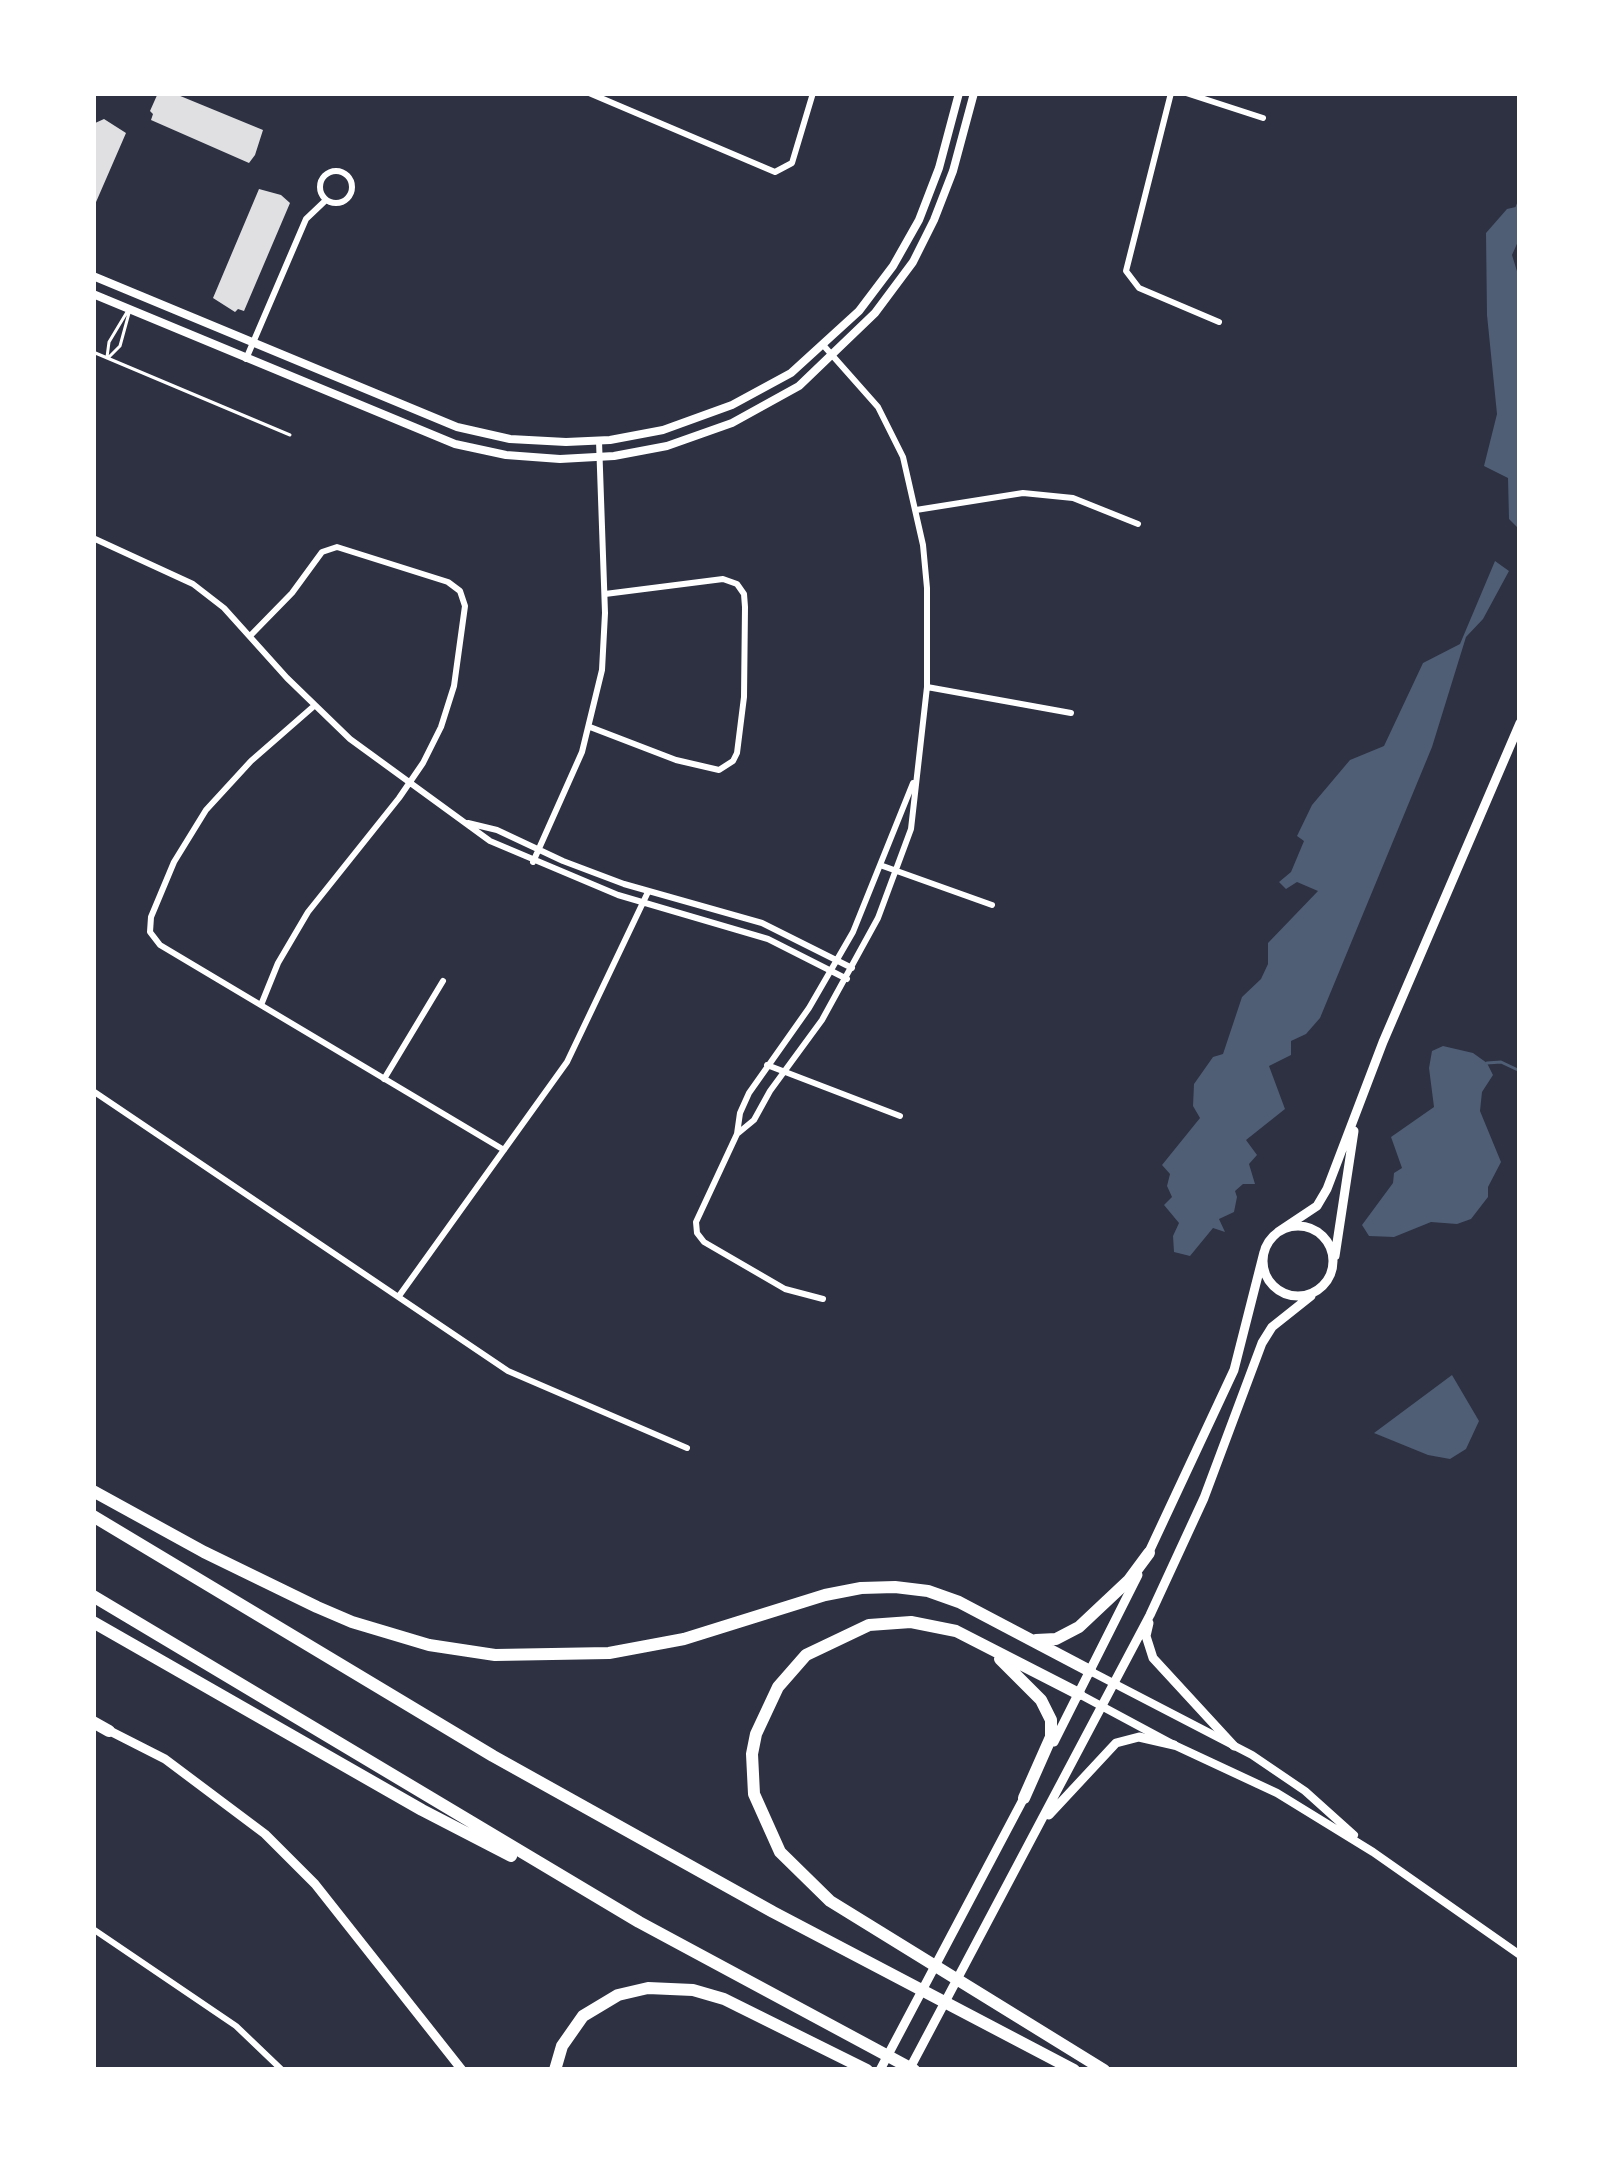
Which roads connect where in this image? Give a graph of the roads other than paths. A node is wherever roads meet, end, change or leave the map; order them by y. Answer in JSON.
{"nodes":[{"id":1,"x":589,"y":93,"type":"edge"},
{"id":2,"x":813,"y":93,"type":"edge"},
{"id":3,"x":958,"y":93,"type":"edge"},
{"id":4,"x":974,"y":93,"type":"edge"},
{"id":5,"x":1171,"y":93,"type":"edge"},
{"id":6,"x":1186,"y":93,"type":"edge"},
{"id":7,"x":1263,"y":118,"type":"dead end"},
{"id":8,"x":326,"y":200,"type":"junction"},
{"id":9,"x":93,"y":276,"type":"edge"},
{"id":10,"x":93,"y":294,"type":"edge"},
{"id":11,"x":136,"y":294,"type":"junction"},
{"id":12,"x":130,"y":310,"type":"junction"},
{"id":13,"x":1219,"y":322,"type":"dead end"},
{"id":14,"x":253,"y":344,"type":"junction"},
{"id":15,"x":824,"y":346,"type":"junction"},
{"id":16,"x":93,"y":352,"type":"edge"},
{"id":17,"x":834,"y":356,"type":"junction"},
{"id":18,"x":107,"y":358,"type":"junction"},
{"id":19,"x":246,"y":359,"type":"junction"},
{"id":20,"x":290,"y":435,"type":"dead end"},
{"id":21,"x":599,"y":441,"type":"junction"},
{"id":22,"x":599,"y":458,"type":"junction"},
{"id":23,"x":916,"y":510,"type":"junction"},
{"id":24,"x":1138,"y":524,"type":"dead end"},
{"id":25,"x":93,"y":538,"type":"edge"},
{"id":26,"x":605,"y":594,"type":"junction"},
{"id":27,"x":250,"y":636,"type":"junction"},
{"id":28,"x":927,"y":687,"type":"junction"},
{"id":29,"x":314,"y":706,"type":"junction"},
{"id":30,"x":1071,"y":713,"type":"dead end"},
{"id":31,"x":1520,"y":723,"type":"edge"},
{"id":32,"x":590,"y":727,"type":"junction"},
{"id":33,"x":916,"y":774,"type":"junction"},
{"id":34,"x":410,"y":785,"type":"junction"},
{"id":35,"x":464,"y":822,"type":"junction"},
{"id":36,"x":538,"y":851,"type":"junction"},
{"id":37,"x":533,"y":862,"type":"junction"},
{"id":38,"x":880,"y":866,"type":"junction"},
{"id":39,"x":897,"y":872,"type":"junction"},
{"id":40,"x":648,"y":892,"type":"junction"},
{"id":41,"x":643,"y":903,"type":"junction"},
{"id":42,"x":992,"y":905,"type":"dead end"},
{"id":43,"x":838,"y":959,"type":"junction"},
{"id":44,"x":853,"y":968,"type":"junction"},
{"id":45,"x":832,"y":970,"type":"junction"},
{"id":46,"x":847,"y":979,"type":"junction"},
{"id":47,"x":443,"y":981,"type":"dead end"},
{"id":48,"x":261,"y":1005,"type":"junction"},
{"id":49,"x":767,"y":1065,"type":"junction"},
{"id":50,"x":784,"y":1070,"type":"junction"},
{"id":51,"x":385,"y":1078,"type":"junction"},
{"id":52,"x":93,"y":1091,"type":"edge"},
{"id":53,"x":1358,"y":1108,"type":"junction"},
{"id":54,"x":900,"y":1117,"type":"dead end"},
{"id":55,"x":737,"y":1134,"type":"junction"},
{"id":56,"x":504,"y":1150,"type":"junction"},
{"id":57,"x":1278,"y":1232,"type":"junction"},
{"id":58,"x":1264,"y":1252,"type":"junction"},
{"id":59,"x":1334,"y":1265,"type":"junction"},
{"id":60,"x":1310,"y":1295,"type":"junction"},
{"id":61,"x":399,"y":1296,"type":"junction"},
{"id":62,"x":823,"y":1299,"type":"dead end"},
{"id":63,"x":687,"y":1448,"type":"dead end"},
{"id":64,"x":93,"y":1491,"type":"edge"},
{"id":65,"x":93,"y":1516,"type":"edge"},
{"id":66,"x":1149,"y":1553,"type":"junction"},
{"id":67,"x":93,"y":1596,"type":"edge"},
{"id":68,"x":1150,"y":1615,"type":"junction"},
{"id":69,"x":93,"y":1622,"type":"edge"},
{"id":70,"x":1034,"y":1640,"type":"junction"},
{"id":71,"x":981,"y":1642,"type":"junction"},
{"id":72,"x":1090,"y":1671,"type":"junction"},
{"id":73,"x":1112,"y":1683,"type":"junction"},
{"id":74,"x":1079,"y":1694,"type":"junction"},
{"id":75,"x":1100,"y":1706,"type":"junction"},
{"id":76,"x":93,"y":1723,"type":"edge"},
{"id":77,"x":109,"y":1731,"type":"joint"},
{"id":78,"x":1174,"y":1745,"type":"junction"},
{"id":79,"x":1234,"y":1746,"type":"junction"},
{"id":80,"x":1024,"y":1798,"type":"junction"},
{"id":81,"x":1034,"y":1833,"type":"junction"},
{"id":82,"x":1373,"y":1852,"type":"junction"},
{"id":83,"x":639,"y":1922,"type":"junction"},
{"id":84,"x":93,"y":1928,"type":"edge"},
{"id":85,"x":1520,"y":1955,"type":"edge"},
{"id":86,"x":282,"y":2070,"type":"edge"},
{"id":87,"x":462,"y":2070,"type":"edge"},
{"id":88,"x":554,"y":2070,"type":"edge"},
{"id":89,"x":867,"y":2070,"type":"edge"},
{"id":90,"x":880,"y":2070,"type":"edge"},
{"id":91,"x":911,"y":2070,"type":"edge"},
{"id":92,"x":1074,"y":2070,"type":"edge"},
{"id":93,"x":1104,"y":2070,"type":"edge"}],
"edges":[{"from":1,"to":2,"type":"street"},
{"from":3,"to":15,"type":"street"},
{"from":4,"to":17,"type":"street"},
{"from":5,"to":13,"type":"street"},
{"from":6,"to":7,"type":"street"},
{"from":8,"to":8,"type":"street"},
{"from":8,"to":14,"type":"street"},
{"from":9,"to":11,"type":"street"},
{"from":10,"to":12,"type":"street"},
{"from":11,"to":12,"type":"street"},
{"from":11,"to":14,"type":"street"},
{"from":12,"to":18,"type":"lane"},
{"from":12,"to":18,"type":"lane"},
{"from":12,"to":19,"type":"street"},
{"from":14,"to":19,"type":"street"},
{"from":14,"to":21,"type":"street"},
{"from":15,"to":17,"type":"street"},
{"from":15,"to":21,"type":"street"},
{"from":16,"to":18,"type":"lane"},
{"from":17,"to":22,"type":"street"},
{"from":17,"to":23,"type":"street"},
{"from":18,"to":20,"type":"lane"},
{"from":19,"to":22,"type":"street"},
{"from":21,"to":22,"type":"street"},
{"from":22,"to":26,"type":"street"},
{"from":23,"to":24,"type":"street"},
{"from":23,"to":28,"type":"street"},
{"from":25,"to":27,"type":"street"},
{"from":26,"to":32,"type":"street"},
{"from":26,"to":32,"type":"street"},
{"from":27,"to":29,"type":"street"},
{"from":27,"to":34,"type":"street"},
{"from":28,"to":30,"type":"street"},
{"from":28,"to":33,"type":"street"},
{"from":29,"to":34,"type":"street"},
{"from":29,"to":48,"type":"street"},
{"from":31,"to":53,"type":"main road"},
{"from":32,"to":36,"type":"street"},
{"from":33,"to":38,"type":"street"},
{"from":33,"to":39,"type":"street"},
{"from":34,"to":35,"type":"street"},
{"from":34,"to":48,"type":"street"},
{"from":35,"to":36,"type":"street"},
{"from":35,"to":37,"type":"street"},
{"from":36,"to":37,"type":"street"},
{"from":36,"to":40,"type":"street"},
{"from":37,"to":41,"type":"street"},
{"from":38,"to":39,"type":"street"},
{"from":38,"to":43,"type":"street"},
{"from":39,"to":42,"type":"street"},
{"from":39,"to":44,"type":"street"},
{"from":40,"to":41,"type":"street"},
{"from":40,"to":43,"type":"street"},
{"from":41,"to":45,"type":"street"},
{"from":41,"to":56,"type":"street"},
{"from":43,"to":44,"type":"street"},
{"from":43,"to":45,"type":"street"},
{"from":44,"to":46,"type":"street"},
{"from":45,"to":46,"type":"street"},
{"from":45,"to":49,"type":"street"},
{"from":46,"to":50,"type":"street"},
{"from":47,"to":51,"type":"street"},
{"from":48,"to":51,"type":"street"},
{"from":49,"to":50,"type":"street"},
{"from":49,"to":55,"type":"street"},
{"from":50,"to":54,"type":"street"},
{"from":50,"to":55,"type":"street"},
{"from":51,"to":56,"type":"street"},
{"from":52,"to":61,"type":"street"},
{"from":53,"to":57,"type":"main road"},
{"from":53,"to":59,"type":"main road"},
{"from":55,"to":62,"type":"street"},
{"from":56,"to":61,"type":"street"},
{"from":57,"to":58,"type":"main road"},
{"from":57,"to":59,"type":"main road"},
{"from":58,"to":60,"type":"main road"},
{"from":58,"to":66,"type":"main road"},
{"from":59,"to":60,"type":"main road"},
{"from":60,"to":68,"type":"main road"},
{"from":61,"to":63,"type":"street"},
{"from":64,"to":70,"type":"highway"},
{"from":65,"to":92,"type":"highway"},
{"from":66,"to":70,"type":"highway"},
{"from":66,"to":72,"type":"main road"},
{"from":67,"to":83,"type":"highway"},
{"from":68,"to":73,"type":"main road"},
{"from":68,"to":79,"type":"main road"},
{"from":69,"to":83,"type":"highway"},
{"from":70,"to":72,"type":"highway"},
{"from":71,"to":74,"type":"highway"},
{"from":71,"to":80,"type":"highway"},
{"from":71,"to":93,"type":"highway"},
{"from":72,"to":73,"type":"street"},
{"from":72,"to":74,"type":"main road"},
{"from":73,"to":75,"type":"main road"},
{"from":73,"to":79,"type":"street"},
{"from":74,"to":75,"type":"street"},
{"from":74,"to":80,"type":"main road"},
{"from":75,"to":78,"type":"street"},
{"from":75,"to":81,"type":"main road"},
{"from":76,"to":77,"type":"highway"},
{"from":77,"to":87,"type":"main road"},
{"from":78,"to":81,"type":"main road"},
{"from":78,"to":82,"type":"street"},
{"from":79,"to":82,"type":"street"},
{"from":80,"to":90,"type":"main road"},
{"from":81,"to":91,"type":"main road"},
{"from":82,"to":85,"type":"street"},
{"from":83,"to":91,"type":"highway"},
{"from":84,"to":86,"type":"street"},
{"from":88,"to":89,"type":"highway"}]}
